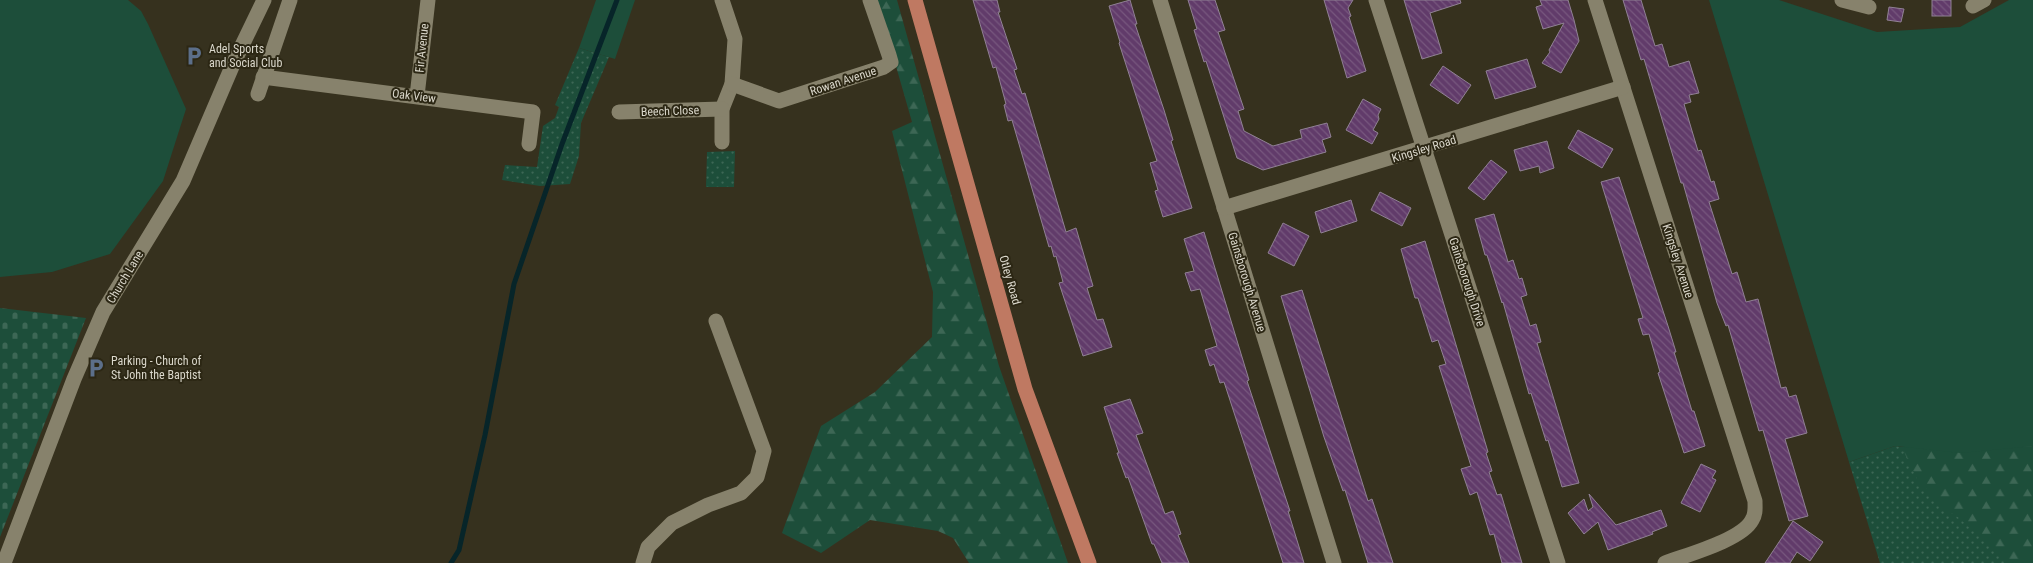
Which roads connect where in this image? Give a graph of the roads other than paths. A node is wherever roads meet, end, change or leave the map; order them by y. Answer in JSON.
{"nodes":[{"id":1,"x":264,"y":0,"type":"edge"},
{"id":2,"x":290,"y":0,"type":"edge"},
{"id":3,"x":428,"y":0,"type":"edge"},
{"id":4,"x":722,"y":0,"type":"edge"},
{"id":5,"x":870,"y":0,"type":"edge"},
{"id":6,"x":915,"y":0,"type":"edge"},
{"id":7,"x":1160,"y":0,"type":"edge"},
{"id":8,"x":1376,"y":0,"type":"edge"},
{"id":9,"x":1595,"y":0,"type":"edge"},
{"id":10,"x":1842,"y":0,"type":"edge"},
{"id":11,"x":1869,"y":7,"type":"dead end"},
{"id":12,"x":263,"y":77,"type":"junction"},
{"id":13,"x":732,"y":84,"type":"junction"},
{"id":14,"x":1623,"y":87,"type":"junction"},
{"id":15,"x":258,"y":94,"type":"dead end"},
{"id":16,"x":417,"y":96,"type":"junction"},
{"id":17,"x":722,"y":109,"type":"junction"},
{"id":18,"x":619,"y":112,"type":"dead end"},
{"id":19,"x":722,"y":142,"type":"dead end"},
{"id":20,"x":529,"y":144,"type":"dead end"},
{"id":21,"x":1424,"y":149,"type":"junction"},
{"id":22,"x":1224,"y":208,"type":"junction"},
{"id":23,"x":716,"y":321,"type":"dead end"},
{"id":24,"x":4,"y":563,"type":"edge"},
{"id":25,"x":643,"y":563,"type":"edge"},
{"id":26,"x":1089,"y":563,"type":"edge"},
{"id":27,"x":1334,"y":563,"type":"edge"},
{"id":28,"x":1558,"y":563,"type":"edge"},
{"id":29,"x":1665,"y":563,"type":"edge"}],
"edges":[{"from":1,"to":24,"type":"street","name":"Church Lane"},
{"from":2,"to":12,"type":"street"},
{"from":3,"to":16,"type":"street","name":"Fir Avenue"},
{"from":4,"to":13,"type":"street"},
{"from":5,"to":13,"type":"street","name":"Rowan Avenue"},
{"from":6,"to":26,"type":"highway","name":"Otley Road"},
{"from":7,"to":22,"type":"street","name":"Gainsborough Avenue"},
{"from":8,"to":21,"type":"street","name":"Gainsborough Drive"},
{"from":9,"to":14,"type":"street","name":"Kingsley Avenue"},
{"from":10,"to":11,"type":"street"},
{"from":12,"to":15,"type":"street"},
{"from":12,"to":16,"type":"street","name":"Oak View"},
{"from":13,"to":17,"type":"street"},
{"from":14,"to":21,"type":"street","name":"Kingsley Road"},
{"from":14,"to":29,"type":"street","name":"Kingsley Avenue"},
{"from":16,"to":20,"type":"street","name":"Oak View"},
{"from":17,"to":18,"type":"street","name":"Beech Close"},
{"from":17,"to":19,"type":"street"},
{"from":21,"to":22,"type":"street","name":"Kingsley Road"},
{"from":21,"to":28,"type":"street","name":"Gainsborough Drive"},
{"from":22,"to":27,"type":"street","name":"Gainsborough Avenue"},
{"from":23,"to":25,"type":"street"}]}
